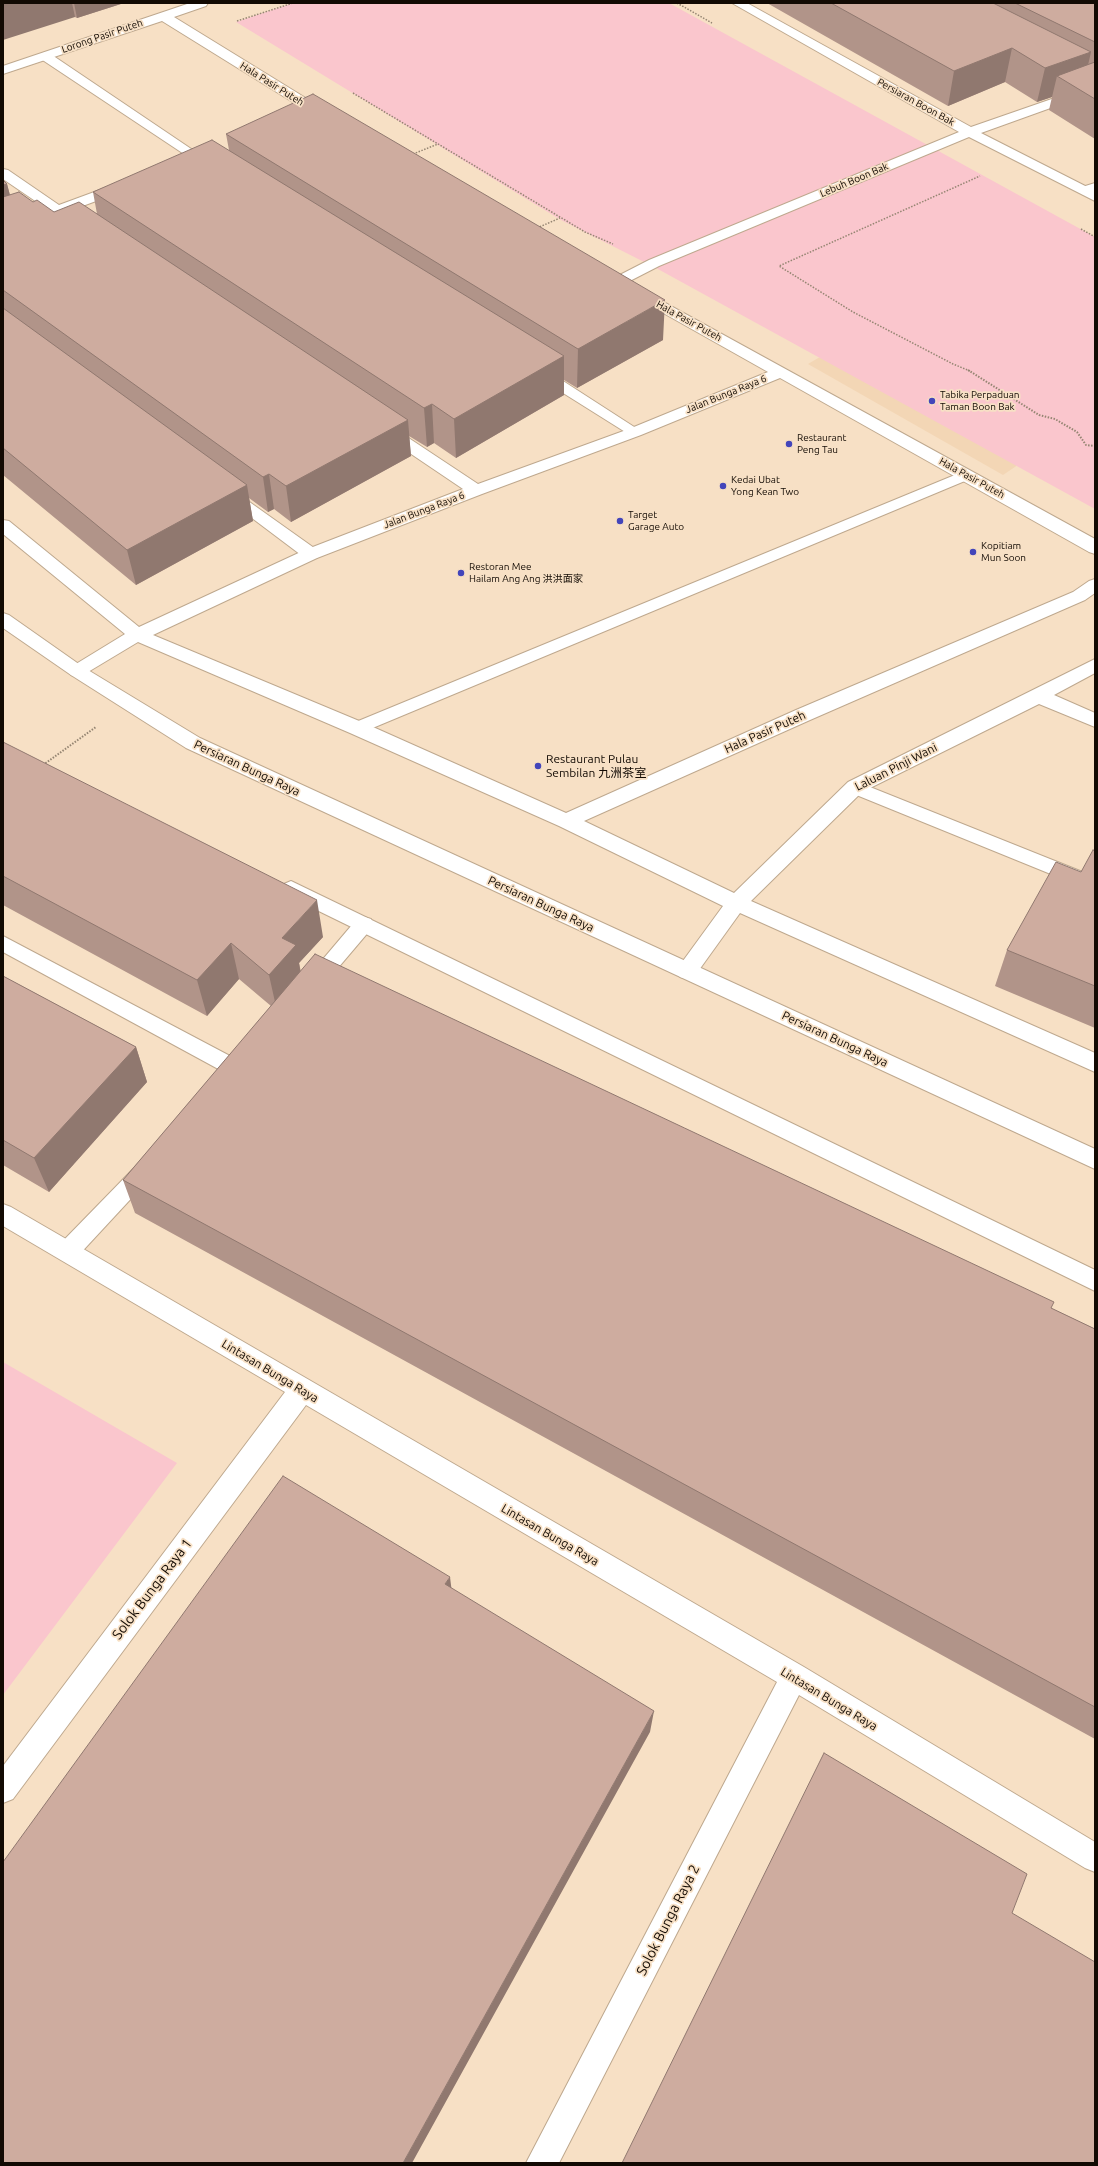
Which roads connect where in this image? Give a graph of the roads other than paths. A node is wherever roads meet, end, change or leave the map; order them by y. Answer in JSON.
{"nodes":[{"id":1,"x":202,"y":3,"type":"edge"},
{"id":2,"x":738,"y":3,"type":"edge"},
{"id":3,"x":162,"y":16,"type":"junction"},
{"id":4,"x":45,"y":56,"type":"junction"},
{"id":5,"x":3,"y":70,"type":"edge"},
{"id":6,"x":1081,"y":80,"type":"edge"},
{"id":7,"x":1095,"y":87,"type":"edge"},
{"id":8,"x":322,"y":114,"type":"junction"},
{"id":9,"x":307,"y":120,"type":"edge"},
{"id":10,"x":335,"y":122,"type":"edge"},
{"id":11,"x":970,"y":132,"type":"junction"},
{"id":12,"x":213,"y":153,"type":"edge"},
{"id":13,"x":198,"y":158,"type":"junction"},
{"id":14,"x":183,"y":164,"type":"edge"},
{"id":15,"x":218,"y":171,"type":"edge"},
{"id":16,"x":3,"y":172,"type":"edge"},
{"id":17,"x":131,"y":183,"type":"edge"},
{"id":18,"x":1091,"y":191,"type":"edge"},
{"id":19,"x":57,"y":210,"type":"junction"},
{"id":20,"x":3,"y":230,"type":"edge"},
{"id":21,"x":97,"y":237,"type":"edge"},
{"id":22,"x":603,"y":274,"type":"edge"},
{"id":23,"x":617,"y":282,"type":"junction"},
{"id":24,"x":527,"y":364,"type":"edge"},
{"id":25,"x":781,"y":372,"type":"junction"},
{"id":26,"x":376,"y":423,"type":"edge"},
{"id":27,"x":635,"y":432,"type":"junction"},
{"id":28,"x":967,"y":476,"type":"junction"},
{"id":29,"x":215,"y":483,"type":"edge"},
{"id":30,"x":476,"y":490,"type":"junction"},
{"id":31,"x":3,"y":525,"type":"edge"},
{"id":32,"x":1095,"y":548,"type":"edge"},
{"id":33,"x":311,"y":554,"type":"junction"},
{"id":34,"x":1095,"y":585,"type":"edge"},
{"id":35,"x":3,"y":619,"type":"edge"},
{"id":36,"x":137,"y":635,"type":"junction"},
{"id":37,"x":1095,"y":665,"type":"edge"},
{"id":38,"x":77,"y":671,"type":"junction"},
{"id":39,"x":1038,"y":696,"type":"junction"},
{"id":40,"x":1095,"y":720,"type":"edge"},
{"id":41,"x":357,"y":728,"type":"junction"},
{"id":42,"x":855,"y":787,"type":"junction"},
{"id":43,"x":566,"y":821,"type":"junction"},
{"id":44,"x":272,"y":880,"type":"edge"},
{"id":45,"x":1095,"y":885,"type":"edge"},
{"id":46,"x":736,"y":903,"type":"junction"},
{"id":47,"x":364,"y":924,"type":"junction"},
{"id":48,"x":3,"y":943,"type":"edge"},
{"id":49,"x":687,"y":971,"type":"junction"},
{"id":50,"x":304,"y":994,"type":"edge"},
{"id":51,"x":1095,"y":1063,"type":"edge"},
{"id":52,"x":239,"y":1070,"type":"edge"},
{"id":53,"x":159,"y":1155,"type":"edge"},
{"id":54,"x":1095,"y":1159,"type":"edge"},
{"id":55,"x":3,"y":1214,"type":"edge"},
{"id":56,"x":68,"y":1251,"type":"junction"},
{"id":57,"x":1095,"y":1281,"type":"edge"},
{"id":58,"x":302,"y":1390,"type":"junction"},
{"id":59,"x":794,"y":1677,"type":"junction"},
{"id":60,"x":3,"y":1789,"type":"edge"},
{"id":61,"x":1095,"y":1858,"type":"edge"},
{"id":62,"x":542,"y":2163,"type":"edge"}],
"edges":[{"from":1,"to":3,"type":"street","name":"Lorong Pasir Puteh"},
{"from":2,"to":11,"type":"street","name":"Persiaran Boon Bak"},
{"from":3,"to":4,"type":"street","name":"Lorong Pasir Puteh"},
{"from":3,"to":8,"type":"street","name":"Hala Pasir Puteh"},
{"from":4,"to":5,"type":"street","name":"Lorong Pasir Puteh"},
{"from":4,"to":13,"type":"lane"},
{"from":6,"to":7,"type":"lane"},
{"from":7,"to":11,"type":"street","name":"Lebuh Boon Bak"},
{"from":8,"to":9,"type":"street"},
{"from":8,"to":10,"type":"street","name":"Hala Pasir Puteh"},
{"from":11,"to":18,"type":"street","name":"Persiaran Boon Bak"},
{"from":11,"to":23,"type":"street","name":"Lebuh Boon Bak"},
{"from":12,"to":13,"type":"street"},
{"from":13,"to":14,"type":"street"},
{"from":13,"to":15,"type":"lane"},
{"from":16,"to":19,"type":"street"},
{"from":17,"to":19,"type":"street"},
{"from":19,"to":20,"type":"street"},
{"from":19,"to":21,"type":"street"},
{"from":22,"to":23,"type":"street","name":"Hala Pasir Puteh"},
{"from":23,"to":25,"type":"street","name":"Hala Pasir Puteh"},
{"from":24,"to":27,"type":"lane"},
{"from":25,"to":27,"type":"street","name":"Jalan Bunga Raya 6"},
{"from":25,"to":28,"type":"street","name":"Hala Pasir Puteh"},
{"from":26,"to":30,"type":"street"},
{"from":27,"to":30,"type":"street","name":"Jalan Bunga Raya 6"},
{"from":28,"to":32,"type":"street","name":"Hala Pasir Puteh"},
{"from":28,"to":41,"type":"lane"},
{"from":29,"to":33,"type":"lane"},
{"from":30,"to":33,"type":"street","name":"Jalan Bunga Raya 6"},
{"from":31,"to":36,"type":"street"},
{"from":33,"to":36,"type":"street","name":"Jalan Bunga Raya 6"},
{"from":34,"to":43,"type":"street","name":"Hala Pasir Puteh"},
{"from":35,"to":38,"type":"street","name":"Persiaran Bunga Raya"},
{"from":36,"to":38,"type":"street","name":"Jalan Bunga Raya 6"},
{"from":36,"to":41,"type":"street"},
{"from":37,"to":39,"type":"street","name":"Laluan Pinji Wani"},
{"from":38,"to":49,"type":"street","name":"Persiaran Bunga Raya"},
{"from":39,"to":40,"type":"street"},
{"from":39,"to":42,"type":"street","name":"Laluan Pinji Wani"},
{"from":41,"to":43,"type":"street"},
{"from":42,"to":45,"type":"lane"},
{"from":42,"to":46,"type":"street","name":"Laluan Pinji Wani"},
{"from":43,"to":46,"type":"street"},
{"from":44,"to":47,"type":"street"},
{"from":46,"to":49,"type":"street","name":"Laluan Pinji Wani"},
{"from":46,"to":51,"type":"street"},
{"from":47,"to":50,"type":"lane"},
{"from":47,"to":57,"type":"street"},
{"from":48,"to":52,"type":"lane"},
{"from":49,"to":54,"type":"street","name":"Persiaran Bunga Raya"},
{"from":53,"to":56,"type":"lane"},
{"from":55,"to":56,"type":"street","name":"Lintasan Bunga Raya"},
{"from":56,"to":58,"type":"street","name":"Lintasan Bunga Raya"},
{"from":58,"to":59,"type":"street","name":"Lintasan Bunga Raya"},
{"from":58,"to":60,"type":"street","name":"Solok Bunga Raya 1"},
{"from":59,"to":61,"type":"street","name":"Lintasan Bunga Raya"},
{"from":59,"to":62,"type":"street","name":"Solok Bunga Raya 2"}]}
